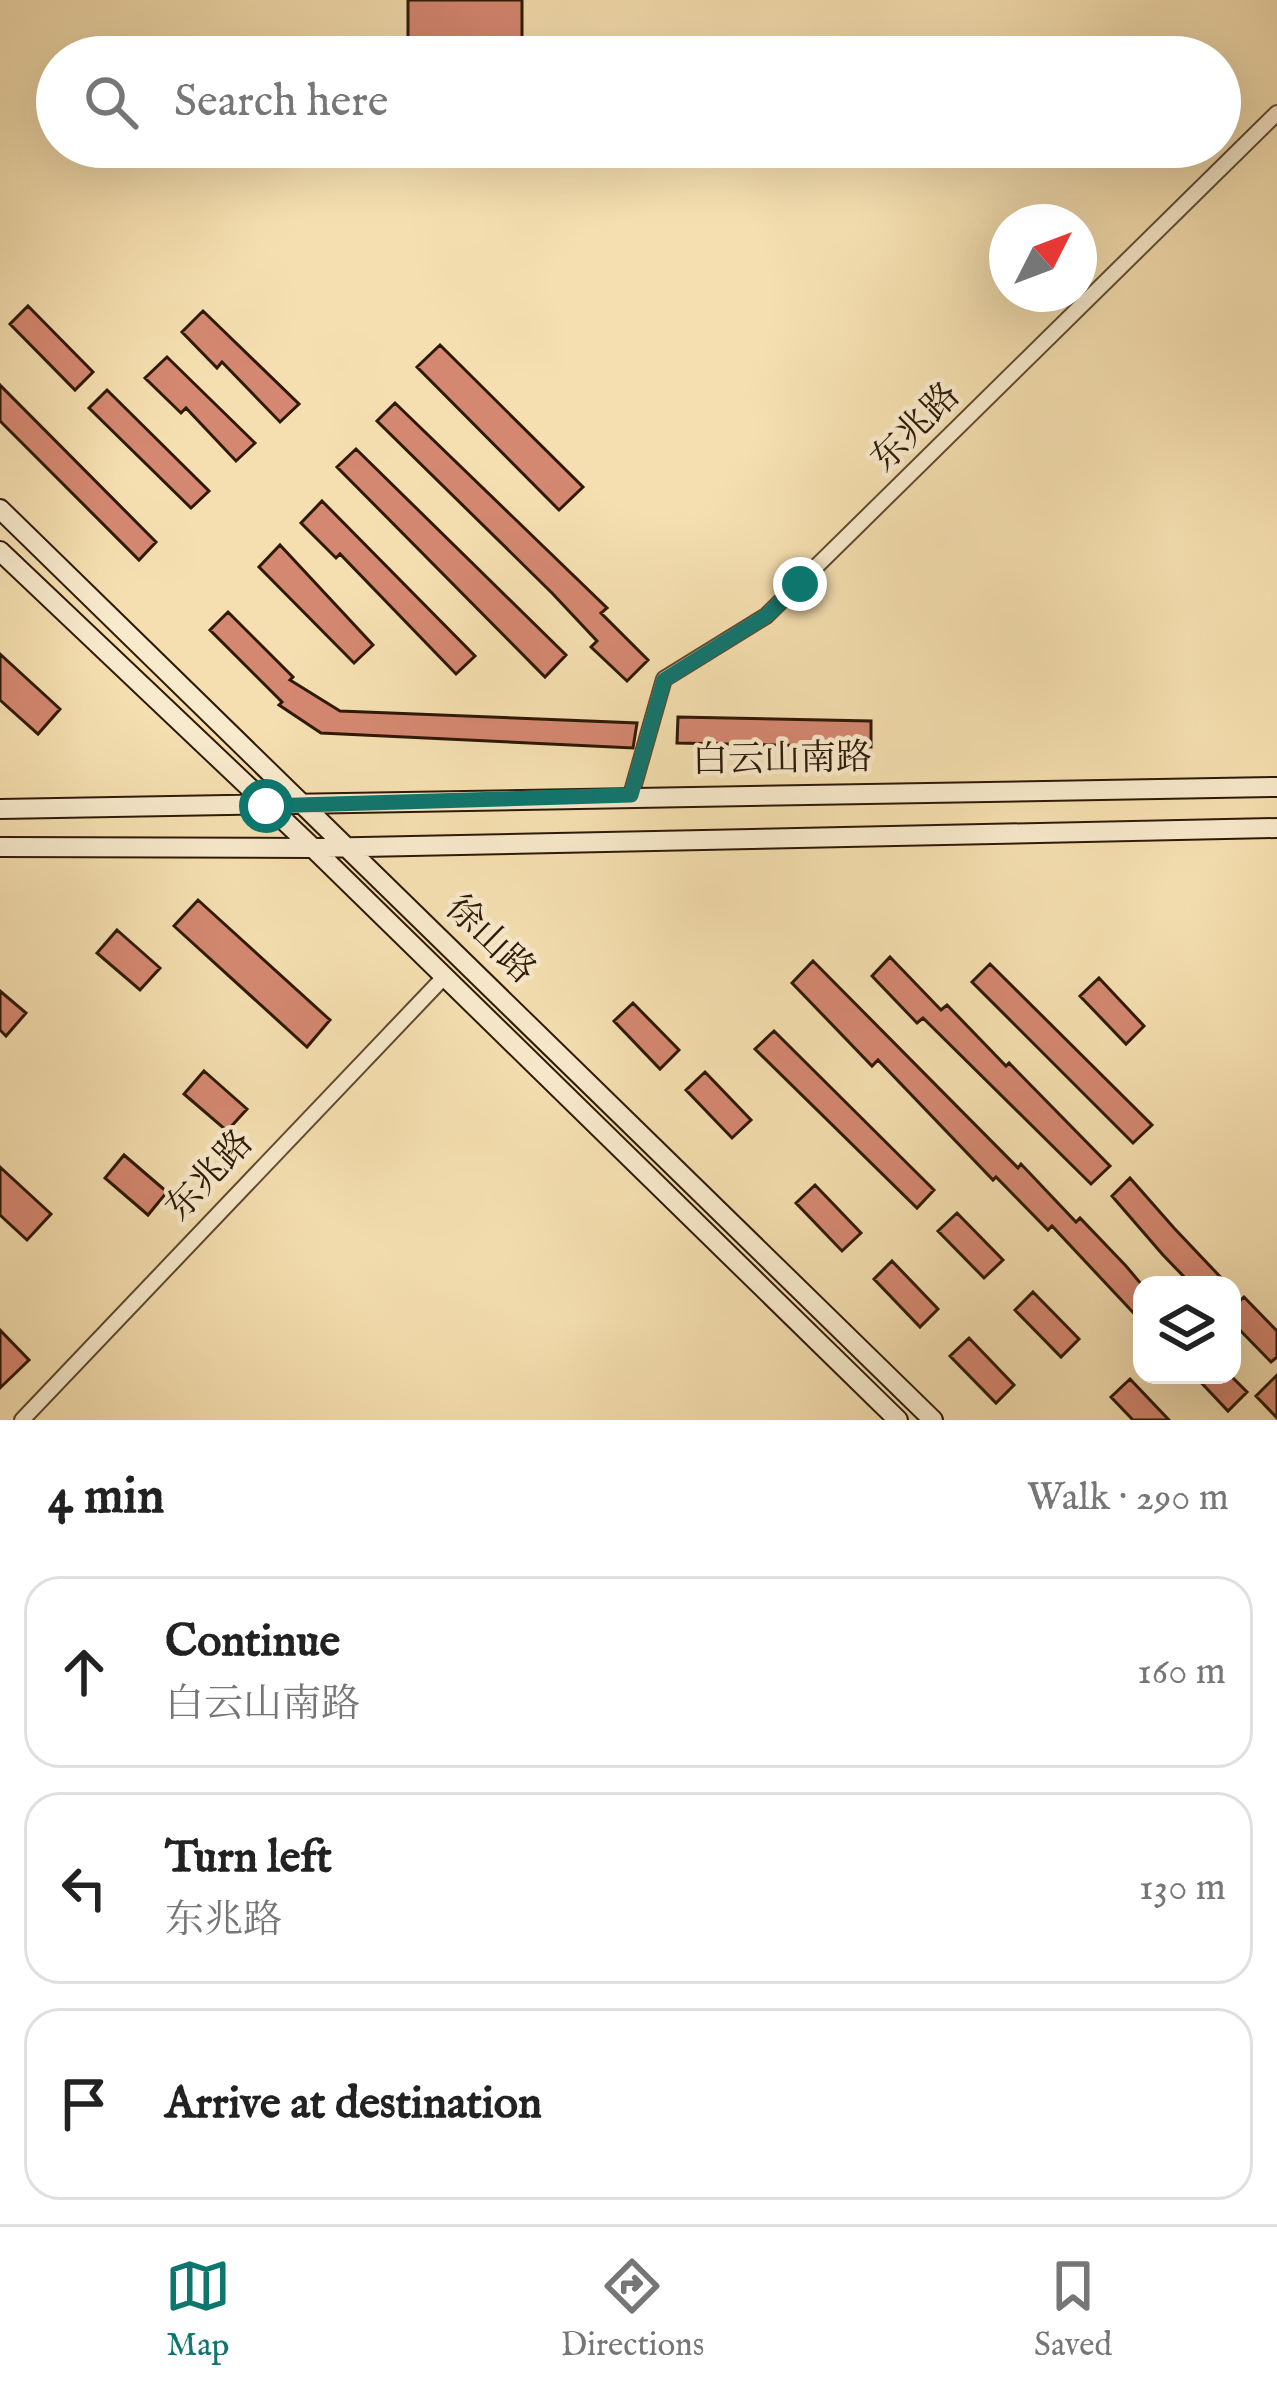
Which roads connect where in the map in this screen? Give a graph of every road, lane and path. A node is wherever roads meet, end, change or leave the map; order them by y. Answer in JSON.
{"nodes":[{"id":1,"x":1277,"y":112,"type":"edge"},
{"id":2,"x":1241,"y":148,"type":"edge"},
{"id":3,"x":1220,"y":168,"type":"edge"},
{"id":4,"x":0,"y":509,"type":"edge"},
{"id":5,"x":0,"y":550,"type":"edge"},
{"id":6,"x":1277,"y":787,"type":"edge"},
{"id":7,"x":631,"y":795,"type":"junction"},
{"id":8,"x":304,"y":805,"type":"junction"},
{"id":9,"x":266,"y":806,"type":"junction"},
{"id":10,"x":0,"y":809,"type":"edge"},
{"id":11,"x":1277,"y":828,"type":"edge"},
{"id":12,"x":0,"y":847,"type":"edge"},
{"id":13,"x":347,"y":847,"type":"junction"},
{"id":14,"x":313,"y":848,"type":"junction"},
{"id":15,"x":445,"y":976,"type":"junction"},
{"id":16,"x":22,"y":1420,"type":"edge"},
{"id":17,"x":898,"y":1420,"type":"edge"},
{"id":18,"x":933,"y":1420,"type":"edge"}],
"edges":[{"from":1,"to":2,"type":"street","name":"东兆路"},
{"from":3,"to":7,"type":"street","name":"东兆路"},
{"from":4,"to":8,"type":"main road","name":"徐山路"},
{"from":5,"to":9,"type":"main road","name":"徐山路"},
{"from":6,"to":7,"type":"main road","name":"白云山南路"},
{"from":7,"to":8,"type":"main road","name":"白云山南路"},
{"from":8,"to":9,"type":"main road","name":"白云山南路"},
{"from":8,"to":13,"type":"main road","name":"徐山路"},
{"from":9,"to":10,"type":"main road","name":"白云山南路"},
{"from":9,"to":14,"type":"main road","name":"徐山路"},
{"from":11,"to":13,"type":"main road"},
{"from":12,"to":14,"type":"main road"},
{"from":13,"to":14,"type":"main road"},
{"from":13,"to":18,"type":"main road","name":"徐山路"},
{"from":14,"to":15,"type":"main road","name":"徐山路"},
{"from":15,"to":16,"type":"street","name":"东兆路"},
{"from":15,"to":17,"type":"main road","name":"徐山路"}]}
